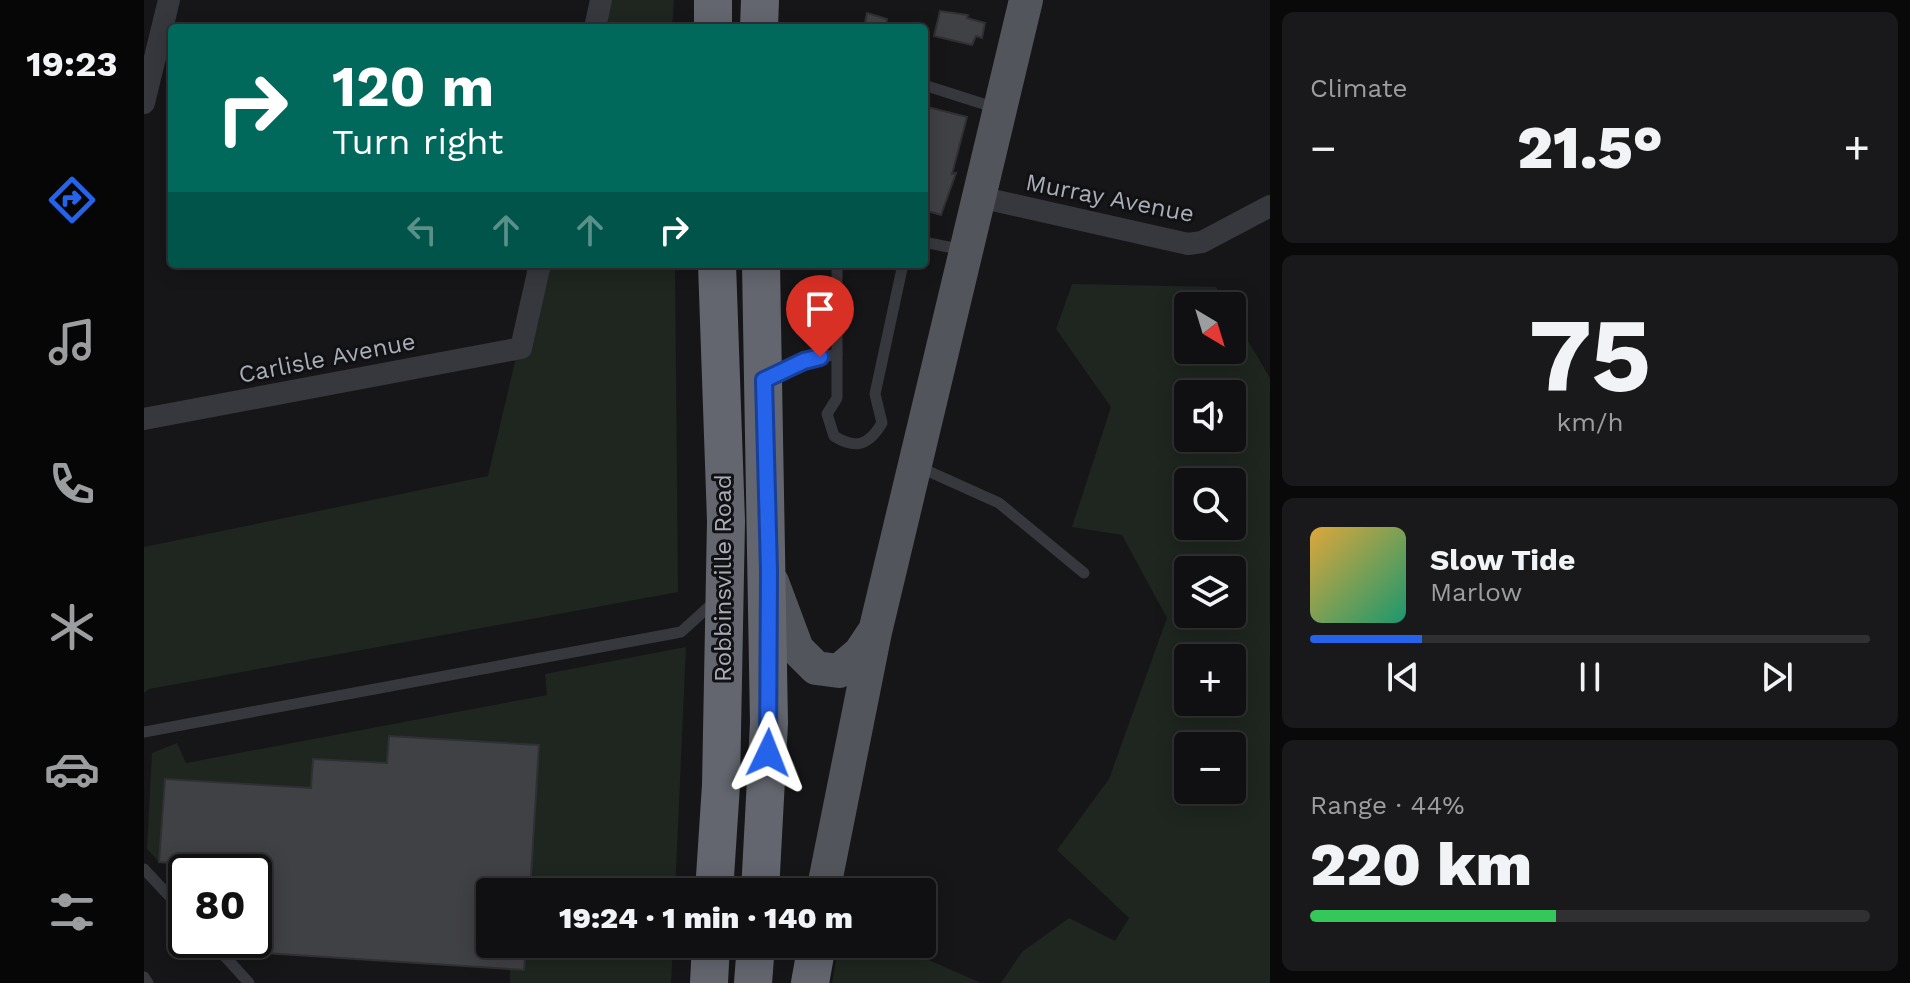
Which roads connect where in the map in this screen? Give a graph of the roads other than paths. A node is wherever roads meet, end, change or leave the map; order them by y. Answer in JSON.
{"nodes":[{"id":1,"x":169,"y":0,"type":"edge"},
{"id":2,"x":601,"y":0,"type":"edge"},
{"id":3,"x":713,"y":0,"type":"edge"},
{"id":4,"x":760,"y":0,"type":"edge"},
{"id":5,"x":1026,"y":0,"type":"edge"},
{"id":6,"x":596,"y":24,"type":"edge"},
{"id":7,"x":713,"y":24,"type":"edge"},
{"id":8,"x":759,"y":24,"type":"edge"},
{"id":9,"x":165,"y":45,"type":"edge"},
{"id":10,"x":928,"y":86,"type":"edge"},
{"id":11,"x":144,"y":103,"type":"edge"},
{"id":12,"x":1000,"y":110,"type":"junction"},
{"id":13,"x":979,"y":197,"type":"junction"},
{"id":14,"x":1270,"y":206,"type":"edge"},
{"id":15,"x":928,"y":243,"type":"edge"},
{"id":16,"x":967,"y":251,"type":"junction"},
{"id":17,"x":539,"y":268,"type":"edge"},
{"id":18,"x":717,"y":268,"type":"edge"},
{"id":19,"x":761,"y":268,"type":"edge"},
{"id":20,"x":837,"y":268,"type":"edge"},
{"id":21,"x":902,"y":268,"type":"edge"},
{"id":22,"x":837,"y":354,"type":"junction"},
{"id":23,"x":764,"y":380,"type":"junction"},
{"id":24,"x":144,"y":419,"type":"edge"},
{"id":25,"x":915,"y":465,"type":"junction"},
{"id":26,"x":769,"y":571,"type":"junction"},
{"id":27,"x":1084,"y":573,"type":"dead end"},
{"id":28,"x":725,"y":590,"type":"junction"},
{"id":29,"x":875,"y":632,"type":"junction"},
{"id":30,"x":144,"y":732,"type":"edge"},
{"id":31,"x":144,"y":869,"type":"edge"},
{"id":32,"x":715,"y":878,"type":"edge"},
{"id":33,"x":761,"y":878,"type":"edge"},
{"id":34,"x":826,"y":878,"type":"edge"},
{"id":35,"x":168,"y":895,"type":"edge"},
{"id":36,"x":226,"y":958,"type":"edge"},
{"id":37,"x":710,"y":958,"type":"edge"},
{"id":38,"x":755,"y":958,"type":"edge"},
{"id":39,"x":814,"y":958,"type":"edge"},
{"id":40,"x":144,"y":977,"type":"edge"},
{"id":41,"x":148,"y":983,"type":"edge"},
{"id":42,"x":249,"y":983,"type":"edge"},
{"id":43,"x":709,"y":983,"type":"edge"},
{"id":44,"x":753,"y":983,"type":"edge"},
{"id":45,"x":810,"y":983,"type":"edge"}],
"edges":[{"from":1,"to":9,"type":"street"},
{"from":2,"to":6,"type":"street"},
{"from":3,"to":7,"type":"highway"},
{"from":4,"to":8,"type":"highway"},
{"from":5,"to":12,"type":"main road"},
{"from":9,"to":11,"type":"street"},
{"from":10,"to":12,"type":"lane"},
{"from":12,"to":13,"type":"main road"},
{"from":13,"to":14,"type":"street","name":"Murray Avenue"},
{"from":13,"to":16,"type":"main road"},
{"from":15,"to":16,"type":"lane"},
{"from":16,"to":25,"type":"main road"},
{"from":17,"to":24,"type":"street","name":"Carlisle Avenue"},
{"from":18,"to":28,"type":"highway","name":"Robbinsville Road"},
{"from":19,"to":23,"type":"highway","name":"Robbinsville Road"},
{"from":20,"to":22,"type":"lane"},
{"from":21,"to":22,"type":"lane"},
{"from":22,"to":23,"type":"lane"},
{"from":23,"to":26,"type":"highway","name":"Robbinsville Road"},
{"from":25,"to":27,"type":"lane"},
{"from":25,"to":29,"type":"main road"},
{"from":26,"to":29,"type":"main road"},
{"from":26,"to":33,"type":"highway","name":"Robbinsville Road"},
{"from":28,"to":30,"type":"lane"},
{"from":28,"to":32,"type":"highway","name":"Robbinsville Road"},
{"from":29,"to":34,"type":"main road"},
{"from":31,"to":35,"type":"lane"},
{"from":36,"to":42,"type":"lane"},
{"from":37,"to":43,"type":"highway"},
{"from":38,"to":44,"type":"highway"},
{"from":39,"to":45,"type":"highway"},
{"from":40,"to":41,"type":"lane"}]}
